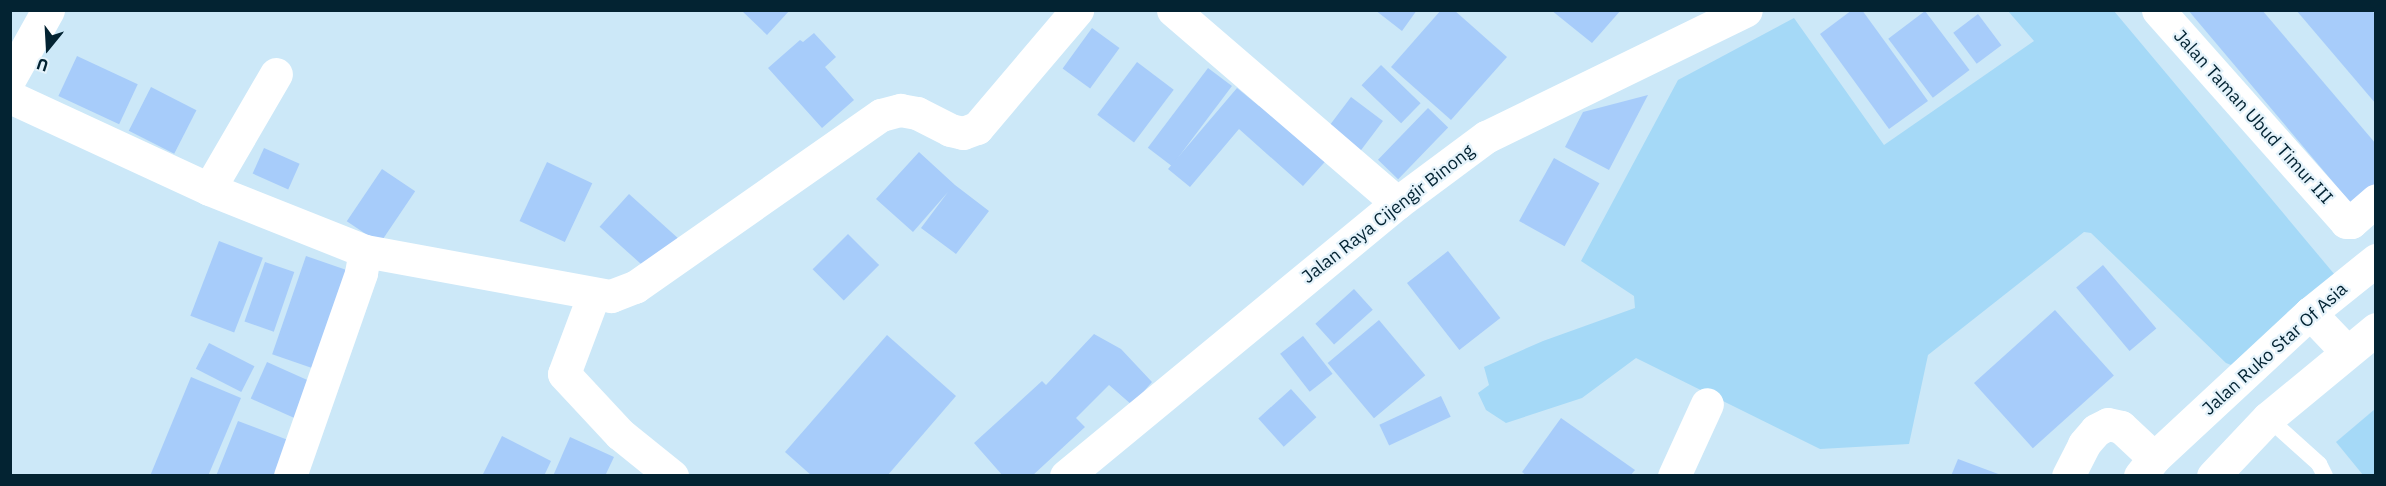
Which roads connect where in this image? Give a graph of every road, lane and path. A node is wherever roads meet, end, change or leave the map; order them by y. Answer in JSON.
{"nodes":[{"id":1,"x":48,"y":10,"type":"edge"},
{"id":2,"x":1077,"y":10,"type":"edge"},
{"id":3,"x":1173,"y":10,"type":"edge"},
{"id":4,"x":1746,"y":10,"type":"edge"},
{"id":5,"x":2158,"y":10,"type":"edge"},
{"id":6,"x":276,"y":74,"type":"dead end"},
{"id":7,"x":10,"y":78,"type":"edge"},
{"id":8,"x":10,"y":97,"type":"edge"},
{"id":9,"x":209,"y":189,"type":"junction"},
{"id":10,"x":2376,"y":200,"type":"edge"},
{"id":11,"x":1397,"y":203,"type":"junction"},
{"id":12,"x":364,"y":251,"type":"junction"},
{"id":13,"x":2376,"y":260,"type":"edge"},
{"id":14,"x":594,"y":294,"type":"junction"},
{"id":15,"x":2310,"y":313,"type":"junction"},
{"id":16,"x":2376,"y":329,"type":"edge"},
{"id":17,"x":2346,"y":351,"type":"junction"},
{"id":18,"x":1707,"y":404,"type":"dead end"},
{"id":19,"x":2268,"y":418,"type":"junction"},
{"id":20,"x":2157,"y":458,"type":"edge"},
{"id":21,"x":290,"y":476,"type":"edge"},
{"id":22,"x":672,"y":476,"type":"edge"},
{"id":23,"x":1066,"y":476,"type":"edge"},
{"id":24,"x":1674,"y":476,"type":"edge"},
{"id":25,"x":2068,"y":476,"type":"edge"},
{"id":26,"x":2213,"y":476,"type":"edge"},
{"id":27,"x":2325,"y":476,"type":"edge"}],
"edges":[{"from":1,"to":7,"type":"street"},
{"from":2,"to":14,"type":"street"},
{"from":3,"to":11,"type":"street"},
{"from":4,"to":11,"type":"street","name":"Jalan Raya Cijengir Binong"},
{"from":5,"to":10,"type":"street","name":"Jalan Taman Ubud Timur III"},
{"from":6,"to":9,"type":"street"},
{"from":8,"to":9,"type":"street"},
{"from":9,"to":12,"type":"street"},
{"from":11,"to":23,"type":"street","name":"Jalan Raya Cijengir Binong"},
{"from":12,"to":14,"type":"street"},
{"from":12,"to":21,"type":"street"},
{"from":13,"to":15,"type":"street","name":"Jalan Ruko Star Of Asia"},
{"from":14,"to":22,"type":"street"},
{"from":15,"to":17,"type":"street"},
{"from":15,"to":20,"type":"street","name":"Jalan Ruko Star Of Asia"},
{"from":16,"to":17,"type":"street"},
{"from":17,"to":19,"type":"street"},
{"from":18,"to":24,"type":"street"},
{"from":19,"to":26,"type":"street"},
{"from":19,"to":27,"type":"lane"},
{"from":20,"to":25,"type":"street"}]}
